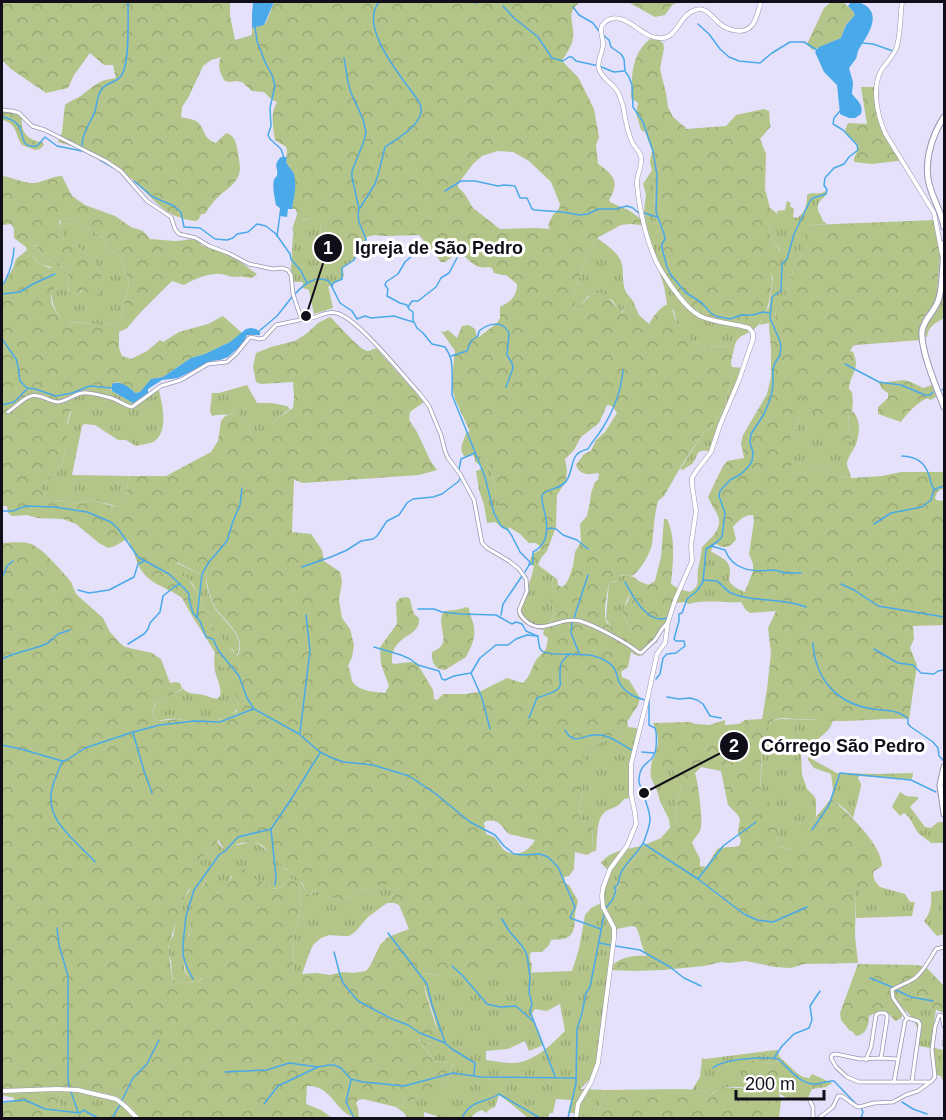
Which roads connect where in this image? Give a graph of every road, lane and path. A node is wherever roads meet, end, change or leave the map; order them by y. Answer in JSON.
{"nodes":[{"id":1,"x":761,"y":2,"type":"edge"},
{"id":2,"x":902,"y":2,"type":"edge"},
{"id":3,"x":2,"y":110,"type":"edge"},
{"id":4,"x":945,"y":117,"type":"edge"},
{"id":5,"x":945,"y":227,"type":"edge"},
{"id":6,"x":945,"y":243,"type":"edge"},
{"id":7,"x":943,"y":258,"type":"edge"},
{"id":8,"x":304,"y":319,"type":"junction"},
{"id":9,"x":945,"y":407,"type":"edge"},
{"id":10,"x":8,"y":412,"type":"dead end"},
{"id":11,"x":668,"y":622,"type":"junction"},
{"id":12,"x":945,"y":767,"type":"edge"},
{"id":13,"x":945,"y":814,"type":"edge"},
{"id":14,"x":945,"y":947,"type":"edge"},
{"id":15,"x":907,"y":1018,"type":"junction"},
{"id":16,"x":945,"y":1026,"type":"edge"},
{"id":17,"x":881,"y":1058,"type":"junction"},
{"id":18,"x":897,"y":1059,"type":"junction"},
{"id":19,"x":866,"y":1060,"type":"junction"},
{"id":20,"x":912,"y":1081,"type":"junction"},
{"id":21,"x":894,"y":1082,"type":"junction"},
{"id":22,"x":929,"y":1083,"type":"junction"},
{"id":23,"x":2,"y":1091,"type":"edge"},
{"id":24,"x":810,"y":1101,"type":"dead end"},
{"id":25,"x":137,"y":1119,"type":"edge"},
{"id":26,"x":576,"y":1119,"type":"edge"},
{"id":27,"x":813,"y":1119,"type":"edge"},
{"id":28,"x":819,"y":1119,"type":"edge"}],
"edges":[{"from":1,"to":11,"type":"street"},
{"from":2,"to":7,"type":"street"},
{"from":3,"to":8,"type":"street"},
{"from":4,"to":5,"type":"main road"},
{"from":6,"to":7,"type":"main road"},
{"from":7,"to":9,"type":"main road"},
{"from":8,"to":10,"type":"street"},
{"from":8,"to":11,"type":"street"},
{"from":11,"to":26,"type":"street"},
{"from":12,"to":13,"type":"main road"},
{"from":14,"to":15,"type":"street"},
{"from":15,"to":18,"type":"street"},
{"from":15,"to":20,"type":"street"},
{"from":16,"to":22,"type":"street"},
{"from":17,"to":18,"type":"street"},
{"from":17,"to":19,"type":"street"},
{"from":17,"to":19,"type":"street"},
{"from":18,"to":21,"type":"street"},
{"from":19,"to":21,"type":"street"},
{"from":20,"to":21,"type":"street"},
{"from":20,"to":22,"type":"street"},
{"from":22,"to":28,"type":"street"},
{"from":23,"to":25,"type":"street"},
{"from":24,"to":27,"type":"street"}]}
